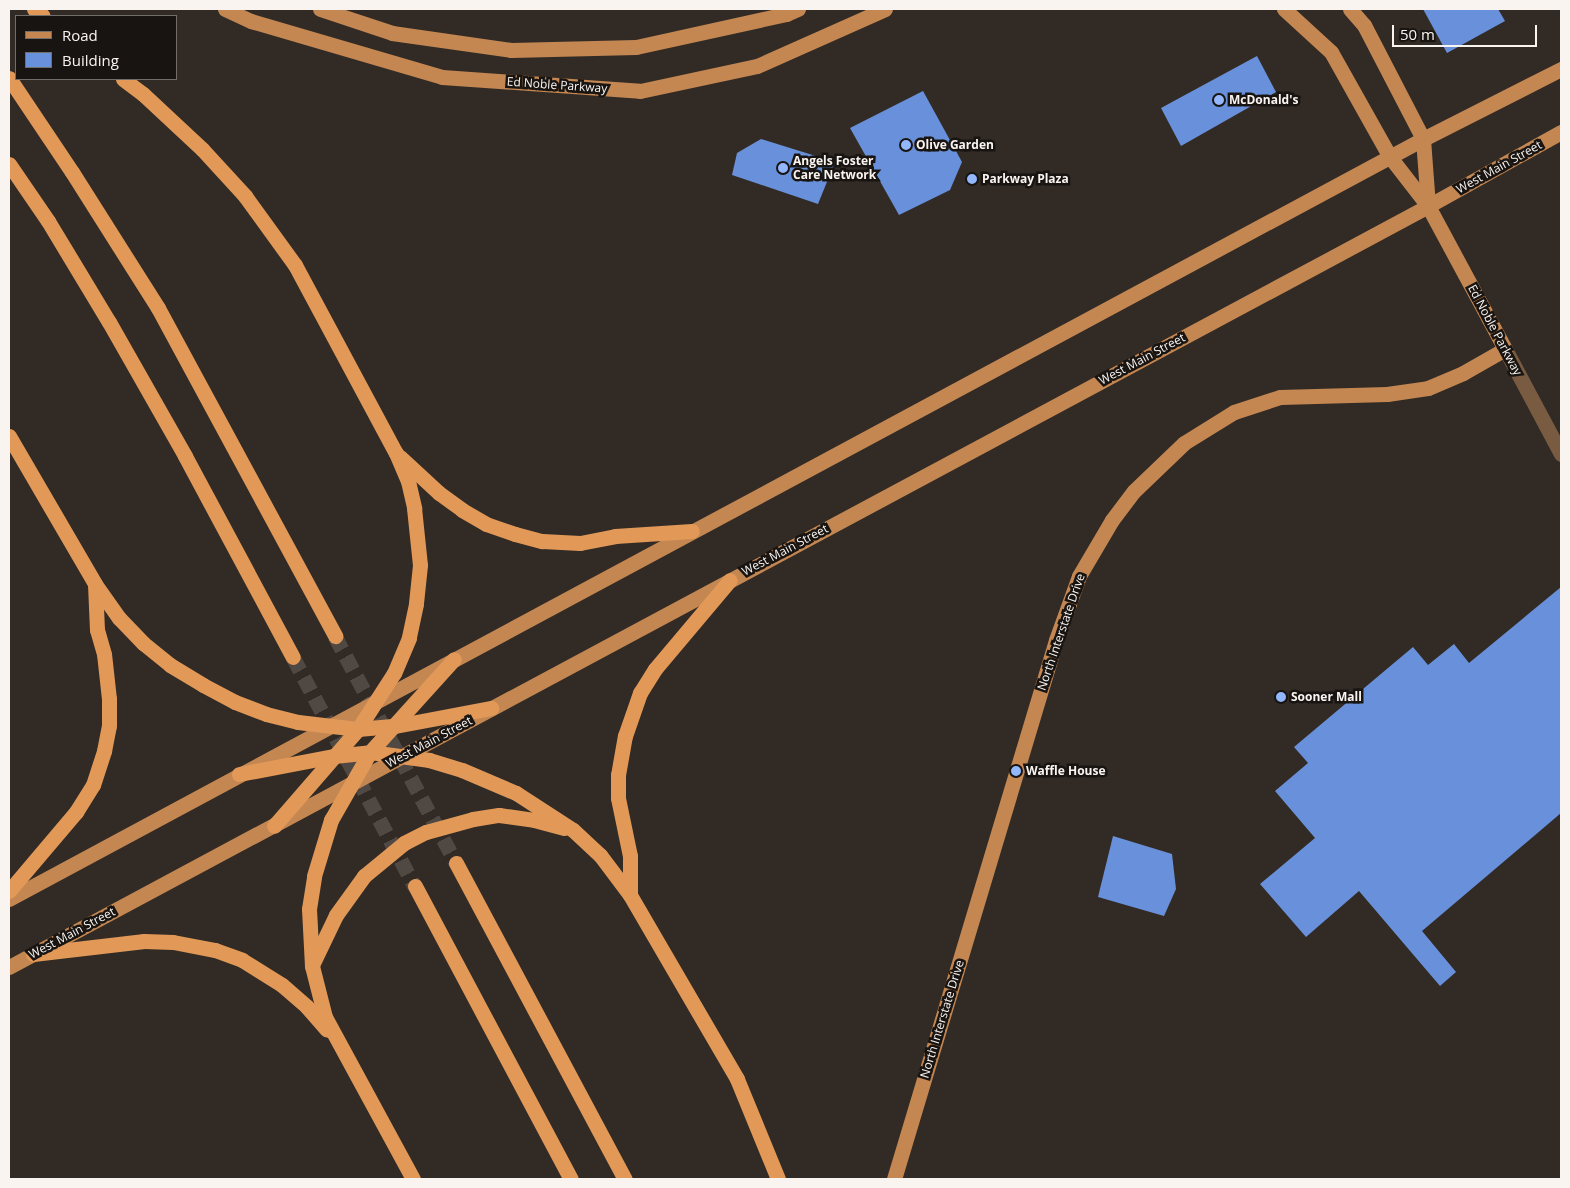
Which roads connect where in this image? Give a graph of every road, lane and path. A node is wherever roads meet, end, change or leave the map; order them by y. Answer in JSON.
{"nodes":[{"id":1,"x":225,"y":9,"type":"edge"},
{"id":2,"x":320,"y":9,"type":"edge"},
{"id":3,"x":798,"y":9,"type":"edge"},
{"id":4,"x":885,"y":9,"type":"edge"},
{"id":5,"x":1284,"y":9,"type":"edge"},
{"id":6,"x":1350,"y":9,"type":"edge"},
{"id":7,"x":1561,"y":69,"type":"edge"},
{"id":8,"x":9,"y":78,"type":"edge"},
{"id":9,"x":124,"y":80,"type":"edge"},
{"id":10,"x":1561,"y":132,"type":"edge"},
{"id":11,"x":1423,"y":139,"type":"junction"},
{"id":12,"x":1390,"y":158,"type":"junction"},
{"id":13,"x":9,"y":164,"type":"edge"},
{"id":14,"x":1428,"y":206,"type":"junction"},
{"id":15,"x":1505,"y":349,"type":"junction"},
{"id":16,"x":9,"y":436,"type":"edge"},
{"id":17,"x":396,"y":453,"type":"junction"},
{"id":18,"x":1561,"y":454,"type":"edge"},
{"id":19,"x":692,"y":532,"type":"junction"},
{"id":20,"x":730,"y":580,"type":"junction"},
{"id":21,"x":95,"y":584,"type":"junction"},
{"id":22,"x":335,"y":636,"type":"tunnel mouth"},
{"id":23,"x":293,"y":657,"type":"tunnel mouth"},
{"id":24,"x":454,"y":659,"type":"junction"},
{"id":25,"x":376,"y":701,"type":"junction"},
{"id":26,"x":491,"y":708,"type":"junction"},
{"id":27,"x":331,"y":726,"type":"junction"},
{"id":28,"x":395,"y":726,"type":"junction"},
{"id":29,"x":358,"y":729,"type":"junction"},
{"id":30,"x":370,"y":752,"type":"junction"},
{"id":31,"x":334,"y":756,"type":"junction"},
{"id":32,"x":402,"y":756,"type":"junction"},
{"id":33,"x":239,"y":774,"type":"junction"},
{"id":34,"x":352,"y":784,"type":"junction"},
{"id":35,"x":274,"y":826,"type":"junction"},
{"id":36,"x":573,"y":830,"type":"junction"},
{"id":37,"x":456,"y":863,"type":"tunnel mouth"},
{"id":38,"x":415,"y":886,"type":"tunnel mouth"},
{"id":39,"x":9,"y":891,"type":"edge"},
{"id":40,"x":630,"y":895,"type":"junction"},
{"id":41,"x":9,"y":899,"type":"edge"},
{"id":42,"x":33,"y":954,"type":"junction"},
{"id":43,"x":312,"y":966,"type":"junction"},
{"id":44,"x":9,"y":967,"type":"edge"},
{"id":45,"x":340,"y":1046,"type":"junction"},
{"id":46,"x":413,"y":1179,"type":"edge"},
{"id":47,"x":571,"y":1179,"type":"edge"},
{"id":48,"x":625,"y":1179,"type":"edge"},
{"id":49,"x":778,"y":1179,"type":"edge"},
{"id":50,"x":894,"y":1179,"type":"edge"}],
"edges":[{"from":1,"to":4,"type":"main road","name":"Ed Noble Parkway"},
{"from":2,"to":3,"type":"main road"},
{"from":5,"to":12,"type":"main road","name":"Ed Noble Parkway"},
{"from":6,"to":11,"type":"main road","name":"Ed Noble Parkway"},
{"from":7,"to":11,"type":"main road"},
{"from":8,"to":22,"type":"highway"},
{"from":9,"to":17,"type":"highway"},
{"from":10,"to":14,"type":"main road","name":"West Main Street"},
{"from":11,"to":12,"type":"main road"},
{"from":11,"to":14,"type":"main road","name":"Ed Noble Parkway"},
{"from":12,"to":14,"type":"main road","name":"Ed Noble Parkway"},
{"from":12,"to":19,"type":"main road"},
{"from":13,"to":23,"type":"highway"},
{"from":14,"to":15,"type":"main road","name":"Ed Noble Parkway"},
{"from":14,"to":20,"type":"main road","name":"West Main Street"},
{"from":15,"to":18,"type":"street","name":"Ed Noble Parkway"},
{"from":15,"to":50,"type":"main road","name":"North Interstate Drive"},
{"from":16,"to":21,"type":"highway"},
{"from":17,"to":19,"type":"highway"},
{"from":17,"to":25,"type":"highway"},
{"from":19,"to":24,"type":"main road"},
{"from":20,"to":26,"type":"main road","name":"West Main Street"},
{"from":20,"to":40,"type":"highway"},
{"from":21,"to":27,"type":"highway"},
{"from":21,"to":39,"type":"highway"},
{"from":24,"to":25,"type":"main road"},
{"from":24,"to":28,"type":"highway"},
{"from":25,"to":27,"type":"main road"},
{"from":25,"to":29,"type":"highway"},
{"from":26,"to":28,"type":"highway"},
{"from":26,"to":32,"type":"main road","name":"West Main Street"},
{"from":27,"to":29,"type":"highway"},
{"from":27,"to":33,"type":"main road"},
{"from":28,"to":29,"type":"highway"},
{"from":28,"to":30,"type":"highway"},
{"from":29,"to":31,"type":"highway"},
{"from":30,"to":31,"type":"highway"},
{"from":30,"to":32,"type":"highway"},
{"from":30,"to":34,"type":"highway"},
{"from":31,"to":33,"type":"highway"},
{"from":31,"to":35,"type":"highway"},
{"from":32,"to":34,"type":"main road","name":"West Main Street"},
{"from":32,"to":36,"type":"highway"},
{"from":33,"to":41,"type":"main road"},
{"from":34,"to":35,"type":"main road","name":"West Main Street"},
{"from":34,"to":43,"type":"highway"},
{"from":35,"to":42,"type":"main road","name":"West Main Street"},
{"from":36,"to":40,"type":"highway"},
{"from":36,"to":43,"type":"highway"},
{"from":37,"to":48,"type":"highway"},
{"from":38,"to":47,"type":"highway"},
{"from":40,"to":49,"type":"highway"},
{"from":42,"to":44,"type":"main road","name":"West Main Street"},
{"from":42,"to":45,"type":"highway"},
{"from":43,"to":45,"type":"highway"},
{"from":45,"to":46,"type":"highway"}]}
